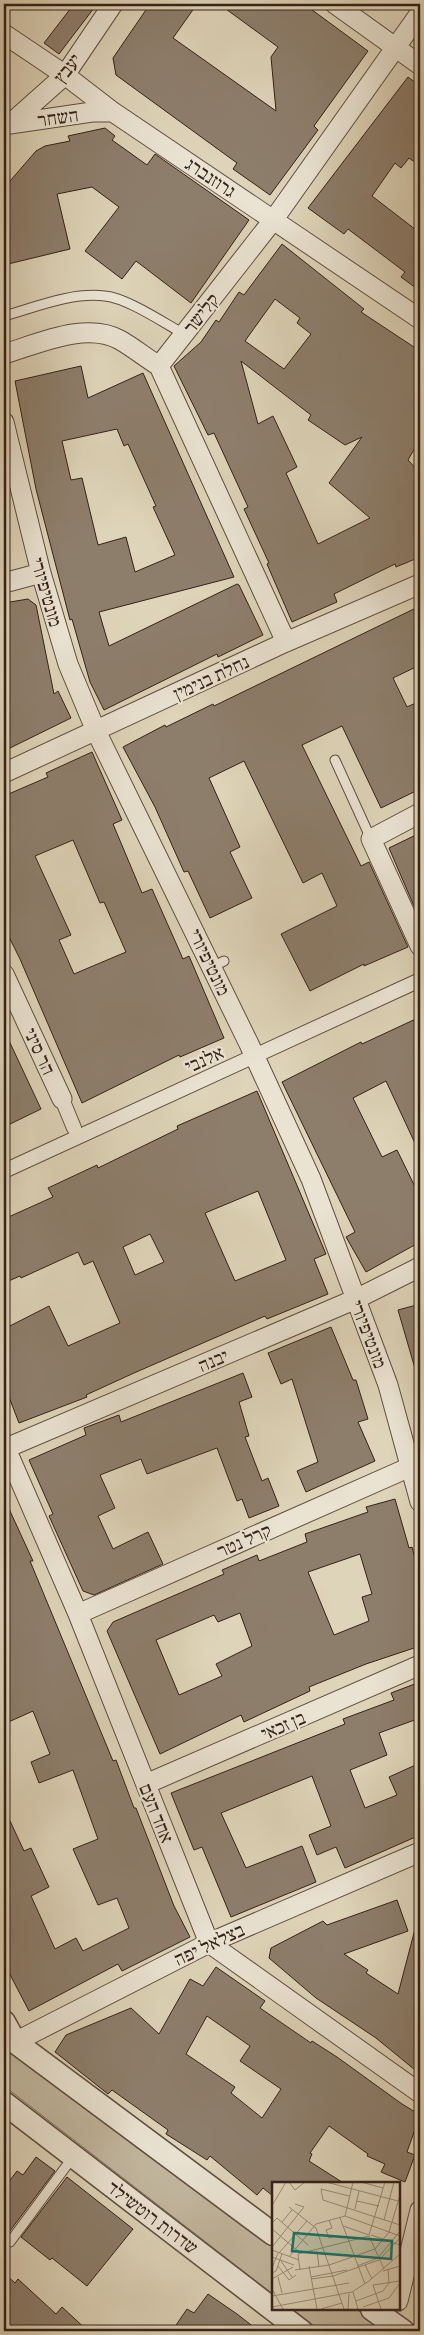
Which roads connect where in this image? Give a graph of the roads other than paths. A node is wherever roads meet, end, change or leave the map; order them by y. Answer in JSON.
{"nodes":[{"id":1,"x":113,"y":4,"type":"edge"},
{"id":2,"x":335,"y":4,"type":"edge"},
{"id":3,"x":420,"y":13,"type":"edge"},
{"id":4,"x":4,"y":34,"type":"edge"},
{"id":5,"x":395,"y":48,"type":"junction"},
{"id":6,"x":420,"y":65,"type":"edge"},
{"id":7,"x":65,"y":75,"type":"junction"},
{"id":8,"x":113,"y":112,"type":"junction"},
{"id":9,"x":7,"y":124,"type":"edge"},
{"id":10,"x":274,"y":219,"type":"junction"},
{"id":11,"x":4,"y":316,"type":"edge"},
{"id":12,"x":420,"y":319,"type":"edge"},
{"id":13,"x":184,"y":334,"type":"junction"},
{"id":14,"x":4,"y":354,"type":"edge"},
{"id":15,"x":159,"y":366,"type":"junction"},
{"id":16,"x":4,"y":422,"type":"edge"},
{"id":17,"x":41,"y":574,"type":"junction"},
{"id":18,"x":4,"y":583,"type":"edge"},
{"id":19,"x":420,"y":584,"type":"edge"},
{"id":20,"x":286,"y":642,"type":"junction"},
{"id":21,"x":96,"y":731,"type":"junction"},
{"id":22,"x":335,"y":760,"type":"dead end"},
{"id":23,"x":4,"y":773,"type":"edge"},
{"id":24,"x":420,"y":813,"type":"edge"},
{"id":25,"x":371,"y":839,"type":"junction"},
{"id":26,"x":420,"y":946,"type":"edge"},
{"id":27,"x":4,"y":974,"type":"edge"},
{"id":28,"x":420,"y":980,"type":"edge"},
{"id":29,"x":255,"y":1056,"type":"junction"},
{"id":30,"x":62,"y":1100,"type":"joint"},
{"id":31,"x":74,"y":1128,"type":"dead end"},
{"id":32,"x":4,"y":1171,"type":"edge"},
{"id":33,"x":420,"y":1267,"type":"edge"},
{"id":34,"x":356,"y":1299,"type":"junction"},
{"id":35,"x":4,"y":1447,"type":"edge"},
{"id":36,"x":410,"y":1467,"type":"junction"},
{"id":37,"x":420,"y":1502,"type":"edge"},
{"id":38,"x":78,"y":1614,"type":"junction"},
{"id":39,"x":420,"y":1665,"type":"edge"},
{"id":40,"x":146,"y":1784,"type":"junction"},
{"id":41,"x":420,"y":1852,"type":"edge"},
{"id":42,"x":209,"y":1943,"type":"junction"},
{"id":43,"x":12,"y":2035,"type":"edge"},
{"id":44,"x":420,"y":2093,"type":"edge"},
{"id":45,"x":4,"y":2103,"type":"edge"},
{"id":46,"x":74,"y":2157,"type":"junction"},
{"id":47,"x":420,"y":2210,"type":"edge"},
{"id":48,"x":272,"y":2233,"type":"edge"},
{"id":49,"x":4,"y":2244,"type":"edge"},
{"id":50,"x":399,"y":2297,"type":"edge"},
{"id":51,"x":272,"y":2309,"type":"edge"},
{"id":52,"x":274,"y":2310,"type":"edge"},
{"id":53,"x":374,"y":2310,"type":"edge"},
{"id":54,"x":395,"y":2324,"type":"edge"},
{"id":55,"x":301,"y":2331,"type":"edge"}],
"edges":[{"from":1,"to":7,"type":"street","name":"יעבץ"},
{"from":2,"to":5,"type":"street"},
{"from":3,"to":5,"type":"street","name":"קלישר"},
{"from":4,"to":7,"type":"street","name":"גרוזנברג"},
{"from":5,"to":6,"type":"street"},
{"from":5,"to":10,"type":"street","name":"קלישר"},
{"from":7,"to":8,"type":"street","name":"גרוזנברג"},
{"from":7,"to":9,"type":"street","name":"יעבץ"},
{"from":8,"to":9,"type":"street","name":"השחר"},
{"from":8,"to":10,"type":"street","name":"גרוזנברג"},
{"from":10,"to":12,"type":"street","name":"גרוזנברג"},
{"from":10,"to":13,"type":"street","name":"קלישר"},
{"from":11,"to":13,"type":"lane"},
{"from":13,"to":15,"type":"street","name":"קלישר"},
{"from":14,"to":15,"type":"street"},
{"from":15,"to":20,"type":"street"},
{"from":16,"to":17,"type":"street","name":"מונטיפיורי"},
{"from":17,"to":18,"type":"street"},
{"from":17,"to":21,"type":"street","name":"מונטיפיורי"},
{"from":19,"to":20,"type":"street","name":"נחלת בנימין"},
{"from":20,"to":21,"type":"street","name":"נחלת בנימין"},
{"from":21,"to":23,"type":"street","name":"נחלת בנימין"},
{"from":21,"to":29,"type":"street","name":"מונטיפיורי"},
{"from":22,"to":25,"type":"lane"},
{"from":24,"to":25,"type":"street"},
{"from":25,"to":26,"type":"street"},
{"from":27,"to":30,"type":"street","name":"הר סיני"},
{"from":28,"to":29,"type":"street","name":"אלנבי"},
{"from":29,"to":32,"type":"street","name":"אלנבי"},
{"from":29,"to":34,"type":"street","name":"מונטיפיורי"},
{"from":30,"to":31,"type":"street","name":"הר סיני"},
{"from":33,"to":34,"type":"street","name":"יבנה"},
{"from":34,"to":35,"type":"street","name":"יבנה"},
{"from":34,"to":36,"type":"street","name":"מונטיפיורי"},
{"from":35,"to":38,"type":"street","name":"אחד העם"},
{"from":36,"to":37,"type":"street","name":"מונטיפיורי"},
{"from":36,"to":38,"type":"street","name":"קרל נטר"},
{"from":38,"to":40,"type":"street","name":"אחד העם"},
{"from":39,"to":40,"type":"street","name":"בן זכאי"},
{"from":40,"to":42,"type":"street","name":"אחד העם"},
{"from":41,"to":42,"type":"street","name":"בצלאל יפה"},
{"from":42,"to":43,"type":"street","name":"בצלאל יפה"},
{"from":42,"to":44,"type":"street"},
{"from":43,"to":48,"type":"street"},
{"from":45,"to":46,"type":"street","name":"שדרות רוטשילד"},
{"from":46,"to":49,"type":"lane"},
{"from":46,"to":51,"type":"street","name":"שדרות רוטשילד"},
{"from":47,"to":50,"type":"street"},
{"from":52,"to":55,"type":"street","name":"שדרות רוטשילד"},
{"from":53,"to":54,"type":"street"}]}
